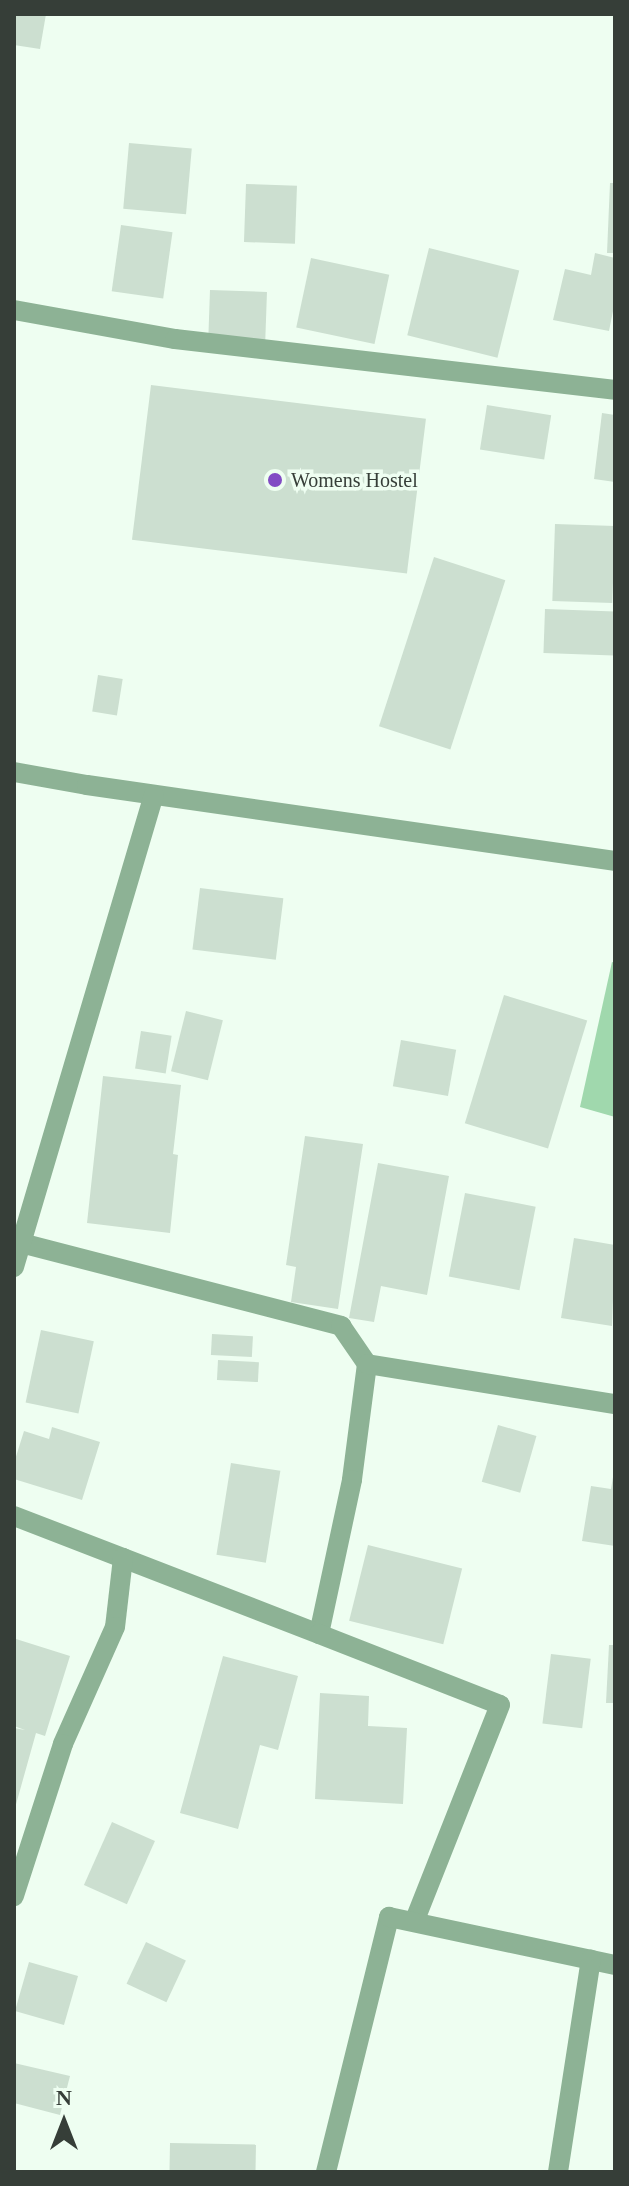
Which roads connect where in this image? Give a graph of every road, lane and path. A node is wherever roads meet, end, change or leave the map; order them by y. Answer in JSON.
{"nodes":[{"id":1,"x":14,"y":310,"type":"edge"},
{"id":2,"x":615,"y":390,"type":"edge"},
{"id":3,"x":14,"y":772,"type":"edge"},
{"id":4,"x":154,"y":795,"type":"junction"},
{"id":5,"x":615,"y":861,"type":"edge"},
{"id":6,"x":21,"y":1243,"type":"junction"},
{"id":7,"x":14,"y":1267,"type":"edge"},
{"id":8,"x":367,"y":1364,"type":"junction"},
{"id":9,"x":615,"y":1404,"type":"edge"},
{"id":10,"x":14,"y":1516,"type":"edge"},
{"id":11,"x":123,"y":1558,"type":"junction"},
{"id":12,"x":319,"y":1634,"type":"junction"},
{"id":13,"x":14,"y":1896,"type":"edge"},
{"id":14,"x":414,"y":1922,"type":"junction"},
{"id":15,"x":591,"y":1960,"type":"junction"},
{"id":16,"x":615,"y":1965,"type":"edge"},
{"id":17,"x":326,"y":2172,"type":"edge"},
{"id":18,"x":558,"y":2172,"type":"edge"}],
"edges":[{"from":1,"to":2,"type":"street"},
{"from":3,"to":4,"type":"street"},
{"from":4,"to":5,"type":"street"},
{"from":4,"to":6,"type":"street"},
{"from":6,"to":7,"type":"street"},
{"from":6,"to":8,"type":"street"},
{"from":8,"to":9,"type":"street"},
{"from":8,"to":12,"type":"street"},
{"from":10,"to":11,"type":"street"},
{"from":11,"to":12,"type":"street"},
{"from":11,"to":13,"type":"street"},
{"from":12,"to":14,"type":"street"},
{"from":14,"to":15,"type":"street"},
{"from":14,"to":17,"type":"street"},
{"from":15,"to":16,"type":"street"},
{"from":15,"to":18,"type":"street"}]}
